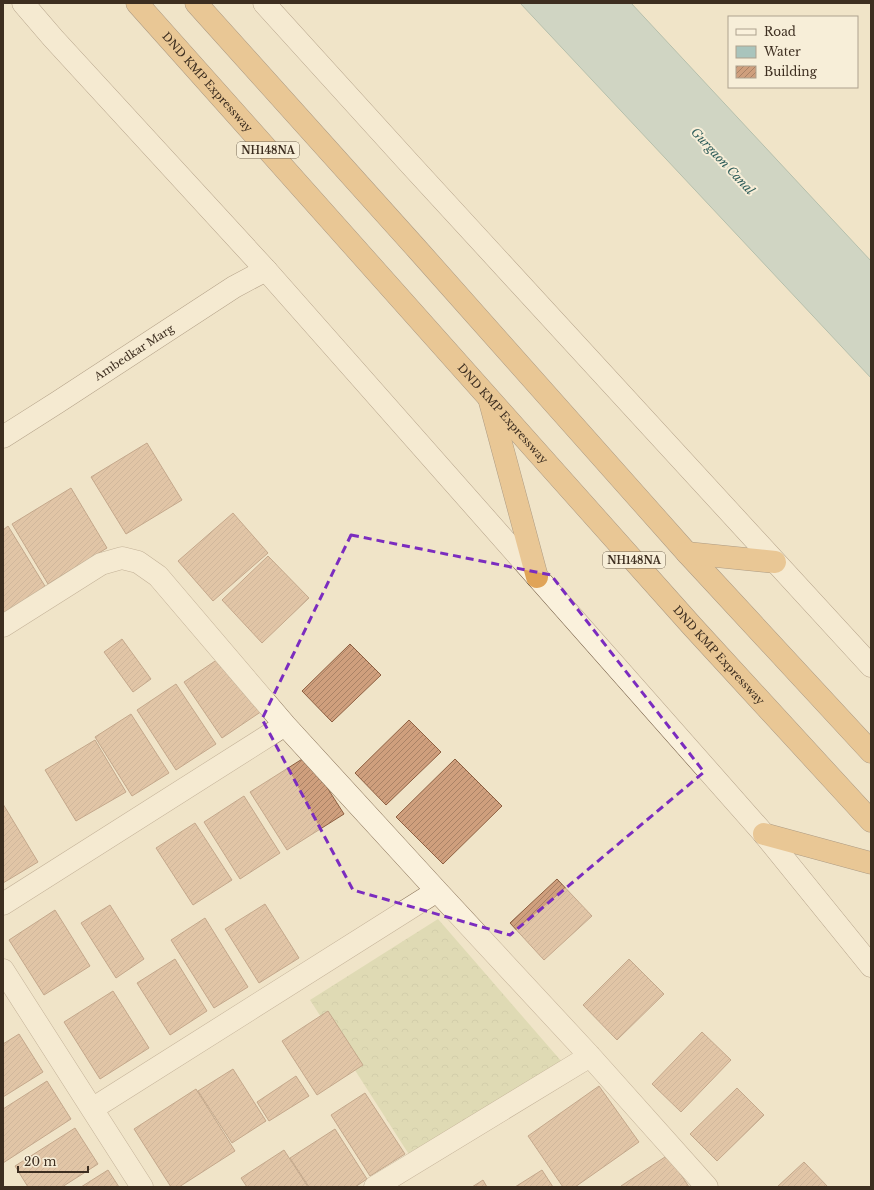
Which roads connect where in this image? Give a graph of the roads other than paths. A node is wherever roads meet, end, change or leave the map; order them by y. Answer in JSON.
{"nodes":[{"id":1,"x":23,"y":3,"type":"edge"},
{"id":2,"x":137,"y":3,"type":"edge"},
{"id":3,"x":196,"y":3,"type":"edge"},
{"id":4,"x":264,"y":3,"type":"edge"},
{"id":5,"x":266,"y":270,"type":"junction"},
{"id":6,"x":489,"y":398,"type":"junction"},
{"id":7,"x":3,"y":437,"type":"edge"},
{"id":8,"x":686,"y":553,"type":"junction"},
{"id":9,"x":776,"y":562,"type":"junction"},
{"id":10,"x":537,"y":577,"type":"junction"},
{"id":11,"x":3,"y":626,"type":"edge"},
{"id":12,"x":871,"y":666,"type":"edge"},
{"id":13,"x":285,"y":725,"type":"junction"},
{"id":14,"x":871,"y":752,"type":"edge"},
{"id":15,"x":871,"y":822,"type":"edge"},
{"id":16,"x":764,"y":834,"type":"junction"},
{"id":17,"x":871,"y":863,"type":"edge"},
{"id":18,"x":437,"y":891,"type":"junction"},
{"id":19,"x":3,"y":904,"type":"edge"},
{"id":20,"x":871,"y":966,"type":"edge"},
{"id":21,"x":3,"y":970,"type":"edge"},
{"id":22,"x":590,"y":1056,"type":"junction"},
{"id":23,"x":92,"y":1109,"type":"junction"},
{"id":24,"x":142,"y":1187,"type":"edge"},
{"id":25,"x":375,"y":1187,"type":"edge"},
{"id":26,"x":707,"y":1187,"type":"edge"}],
"edges":[{"from":1,"to":5,"type":"street"},
{"from":2,"to":6,"type":"highway","name":"DND KMP Expressway","number":"NH148NA"},
{"from":3,"to":8,"type":"highway","number":"NH148NA"},
{"from":4,"to":9,"type":"street"},
{"from":5,"to":7,"type":"street","name":"Ambedkar Marg"},
{"from":5,"to":10,"type":"street"},
{"from":6,"to":10,"type":"highway"},
{"from":6,"to":15,"type":"highway","name":"DND KMP Expressway","number":"NH148NA"},
{"from":8,"to":9,"type":"highway"},
{"from":8,"to":14,"type":"highway","number":"NH148NA"},
{"from":9,"to":12,"type":"street"},
{"from":10,"to":16,"type":"street"},
{"from":11,"to":13,"type":"street"},
{"from":13,"to":18,"type":"street"},
{"from":13,"to":19,"type":"street"},
{"from":16,"to":17,"type":"highway"},
{"from":16,"to":20,"type":"street"},
{"from":18,"to":22,"type":"street"},
{"from":18,"to":23,"type":"street"},
{"from":21,"to":23,"type":"street"},
{"from":22,"to":25,"type":"street"},
{"from":22,"to":26,"type":"street"},
{"from":23,"to":24,"type":"street"}]}
